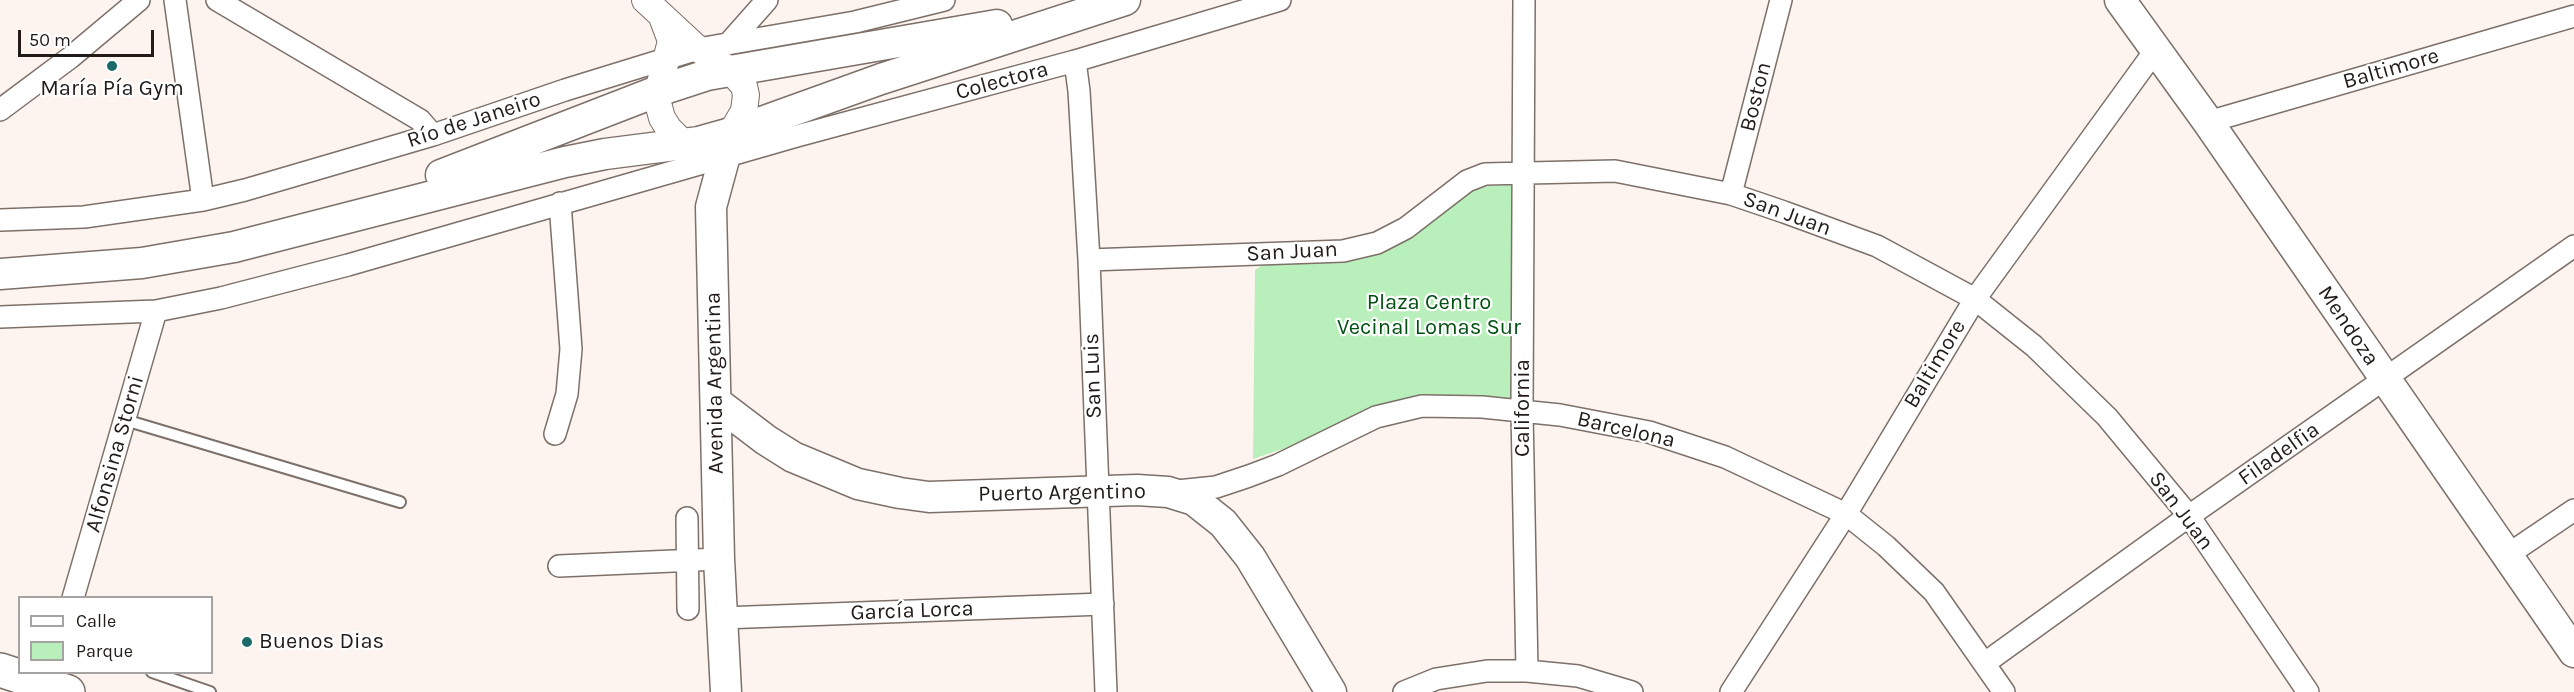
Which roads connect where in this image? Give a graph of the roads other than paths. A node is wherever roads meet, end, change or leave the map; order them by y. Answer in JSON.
{"nodes":[{"id":1,"x":139,"y":0,"type":"edge"},
{"id":2,"x":175,"y":0,"type":"edge"},
{"id":3,"x":217,"y":0,"type":"edge"},
{"id":4,"x":767,"y":0,"type":"edge"},
{"id":5,"x":944,"y":0,"type":"edge"},
{"id":6,"x":1083,"y":0,"type":"edge"},
{"id":7,"x":1125,"y":0,"type":"edge"},
{"id":8,"x":1280,"y":0,"type":"edge"},
{"id":9,"x":1524,"y":0,"type":"edge"},
{"id":10,"x":1781,"y":0,"type":"edge"},
{"id":11,"x":2120,"y":0,"type":"edge"},
{"id":12,"x":653,"y":9,"type":"edge"},
{"id":13,"x":2574,"y":16,"type":"edge"},
{"id":14,"x":2157,"y":48,"type":"junction"},
{"id":15,"x":698,"y":49,"type":"junction"},
{"id":16,"x":729,"y":57,"type":"junction"},
{"id":17,"x":668,"y":59,"type":"junction"},
{"id":18,"x":1075,"y":61,"type":"junction"},
{"id":19,"x":658,"y":91,"type":"junction"},
{"id":20,"x":0,"y":110,"type":"edge"},
{"id":21,"x":2208,"y":122,"type":"junction"},
{"id":22,"x":433,"y":135,"type":"junction"},
{"id":23,"x":709,"y":150,"type":"junction"},
{"id":24,"x":1524,"y":173,"type":"junction"},
{"id":25,"x":1731,"y":194,"type":"junction"},
{"id":26,"x":203,"y":200,"type":"junction"},
{"id":27,"x":560,"y":203,"type":"junction"},
{"id":28,"x":0,"y":220,"type":"edge"},
{"id":29,"x":2574,"y":246,"type":"edge"},
{"id":30,"x":234,"y":247,"type":"junction"},
{"id":31,"x":1089,"y":260,"type":"junction"},
{"id":32,"x":0,"y":274,"type":"edge"},
{"id":33,"x":1975,"y":299,"type":"junction"},
{"id":34,"x":156,"y":310,"type":"junction"},
{"id":35,"x":0,"y":316,"type":"edge"},
{"id":36,"x":2385,"y":380,"type":"junction"},
{"id":37,"x":716,"y":402,"type":"junction"},
{"id":38,"x":1522,"y":411,"type":"junction"},
{"id":39,"x":125,"y":420,"type":"junction"},
{"id":40,"x":555,"y":434,"type":"dead end"},
{"id":41,"x":1098,"y":490,"type":"junction"},
{"id":42,"x":1168,"y":492,"type":"junction"},
{"id":43,"x":400,"y":502,"type":"dead end"},
{"id":44,"x":2574,"y":510,"type":"edge"},
{"id":45,"x":1846,"y":514,"type":"junction"},
{"id":46,"x":2189,"y":516,"type":"junction"},
{"id":47,"x":687,"y":518,"type":"dead end"},
{"id":48,"x":2506,"y":556,"type":"junction"},
{"id":49,"x":719,"y":559,"type":"junction"},
{"id":50,"x":687,"y":561,"type":"junction"},
{"id":51,"x":560,"y":566,"type":"dead end"},
{"id":52,"x":73,"y":596,"type":"edge"},
{"id":53,"x":1103,"y":604,"type":"junction"},
{"id":54,"x":688,"y":609,"type":"dead end"},
{"id":55,"x":722,"y":618,"type":"junction"},
{"id":56,"x":2574,"y":652,"type":"edge"},
{"id":57,"x":1985,"y":663,"type":"junction"},
{"id":58,"x":0,"y":670,"type":"edge"},
{"id":59,"x":1527,"y":671,"type":"junction"},
{"id":60,"x":158,"y":674,"type":"edge"},
{"id":61,"x":55,"y":683,"type":"edge"},
{"id":62,"x":210,"y":692,"type":"edge"},
{"id":63,"x":726,"y":692,"type":"edge"},
{"id":64,"x":1106,"y":692,"type":"edge"},
{"id":65,"x":1331,"y":692,"type":"edge"},
{"id":66,"x":1404,"y":692,"type":"edge"},
{"id":67,"x":1632,"y":692,"type":"edge"},
{"id":68,"x":1731,"y":692,"type":"edge"},
{"id":69,"x":2004,"y":692,"type":"edge"},
{"id":70,"x":2308,"y":692,"type":"edge"}],
"edges":[{"from":1,"to":20,"type":"street"},
{"from":2,"to":26,"type":"street"},
{"from":3,"to":22,"type":"street"},
{"from":4,"to":16,"type":"street"},
{"from":5,"to":16,"type":"street"},
{"from":6,"to":16,"type":"main road"},
{"from":7,"to":23,"type":"main road"},
{"from":8,"to":18,"type":"street","name":"Colectora"},
{"from":9,"to":24,"type":"street","name":"California"},
{"from":10,"to":25,"type":"street","name":"Boston"},
{"from":11,"to":14,"type":"main road","name":"Mendoza"},
{"from":12,"to":15,"type":"street"},
{"from":12,"to":17,"type":"street"},
{"from":13,"to":21,"type":"street","name":"Baltimore"},
{"from":14,"to":21,"type":"main road","name":"Mendoza"},
{"from":14,"to":33,"type":"street","name":"Baltimore"},
{"from":15,"to":16,"type":"street"},
{"from":15,"to":17,"type":"street","name":"Río de Janeiro"},
{"from":16,"to":19,"type":"main road"},
{"from":16,"to":23,"type":"street"},
{"from":17,"to":19,"type":"street"},
{"from":17,"to":22,"type":"street","name":"Río de Janeiro"},
{"from":18,"to":23,"type":"street","name":"Colectora"},
{"from":18,"to":31,"type":"street","name":"San Luis"},
{"from":19,"to":23,"type":"street"},
{"from":19,"to":30,"type":"main road"},
{"from":21,"to":36,"type":"main road","name":"Mendoza"},
{"from":22,"to":26,"type":"street","name":"Río de Janeiro"},
{"from":23,"to":27,"type":"street"},
{"from":23,"to":30,"type":"main road"},
{"from":23,"to":37,"type":"main road","name":"Avenida Argentina"},
{"from":24,"to":25,"type":"street","name":"San Juan"},
{"from":24,"to":31,"type":"street","name":"San Juan"},
{"from":24,"to":38,"type":"street","name":"California"},
{"from":25,"to":33,"type":"street","name":"San Juan"},
{"from":26,"to":28,"type":"street","name":"Río de Janeiro"},
{"from":27,"to":34,"type":"street"},
{"from":27,"to":40,"type":"street"},
{"from":29,"to":36,"type":"street","name":"Filadelfia"},
{"from":30,"to":32,"type":"main road"},
{"from":31,"to":41,"type":"street","name":"San Luis"},
{"from":33,"to":45,"type":"street","name":"Baltimore"},
{"from":33,"to":46,"type":"street","name":"San Juan"},
{"from":34,"to":35,"type":"street"},
{"from":34,"to":39,"type":"street","name":"Alfonsina Storni"},
{"from":36,"to":46,"type":"street","name":"Filadelfia"},
{"from":36,"to":48,"type":"main road","name":"Mendoza"},
{"from":37,"to":41,"type":"main road","name":"Puerto Argentino"},
{"from":37,"to":49,"type":"main road","name":"Avenida Argentina"},
{"from":38,"to":42,"type":"street","name":"Barcelona"},
{"from":38,"to":45,"type":"street","name":"Barcelona"},
{"from":38,"to":59,"type":"street","name":"California"},
{"from":39,"to":43,"type":"lane"},
{"from":39,"to":52,"type":"street","name":"Alfonsina Storni"},
{"from":41,"to":42,"type":"main road","name":"Puerto Argentino"},
{"from":41,"to":53,"type":"street","name":"San Luis"},
{"from":42,"to":65,"type":"main road","name":"Puerto Argentino"},
{"from":44,"to":48,"type":"street"},
{"from":45,"to":57,"type":"street","name":"Barcelona"},
{"from":45,"to":68,"type":"street","name":"Baltimore"},
{"from":46,"to":57,"type":"street","name":"Filadelfia"},
{"from":46,"to":70,"type":"street","name":"San Juan"},
{"from":47,"to":50,"type":"street"},
{"from":48,"to":56,"type":"main road","name":"Mendoza"},
{"from":49,"to":50,"type":"street"},
{"from":49,"to":55,"type":"main road","name":"Avenida Argentina"},
{"from":50,"to":51,"type":"street"},
{"from":50,"to":54,"type":"street"},
{"from":53,"to":55,"type":"street","name":"García Lorca"},
{"from":53,"to":64,"type":"street","name":"San Luis"},
{"from":55,"to":63,"type":"main road","name":"Avenida Argentina"},
{"from":57,"to":69,"type":"street","name":"Barcelona"},
{"from":58,"to":61,"type":"main road"},
{"from":59,"to":66,"type":"street"},
{"from":59,"to":67,"type":"street"},
{"from":60,"to":62,"type":"lane"}]}
